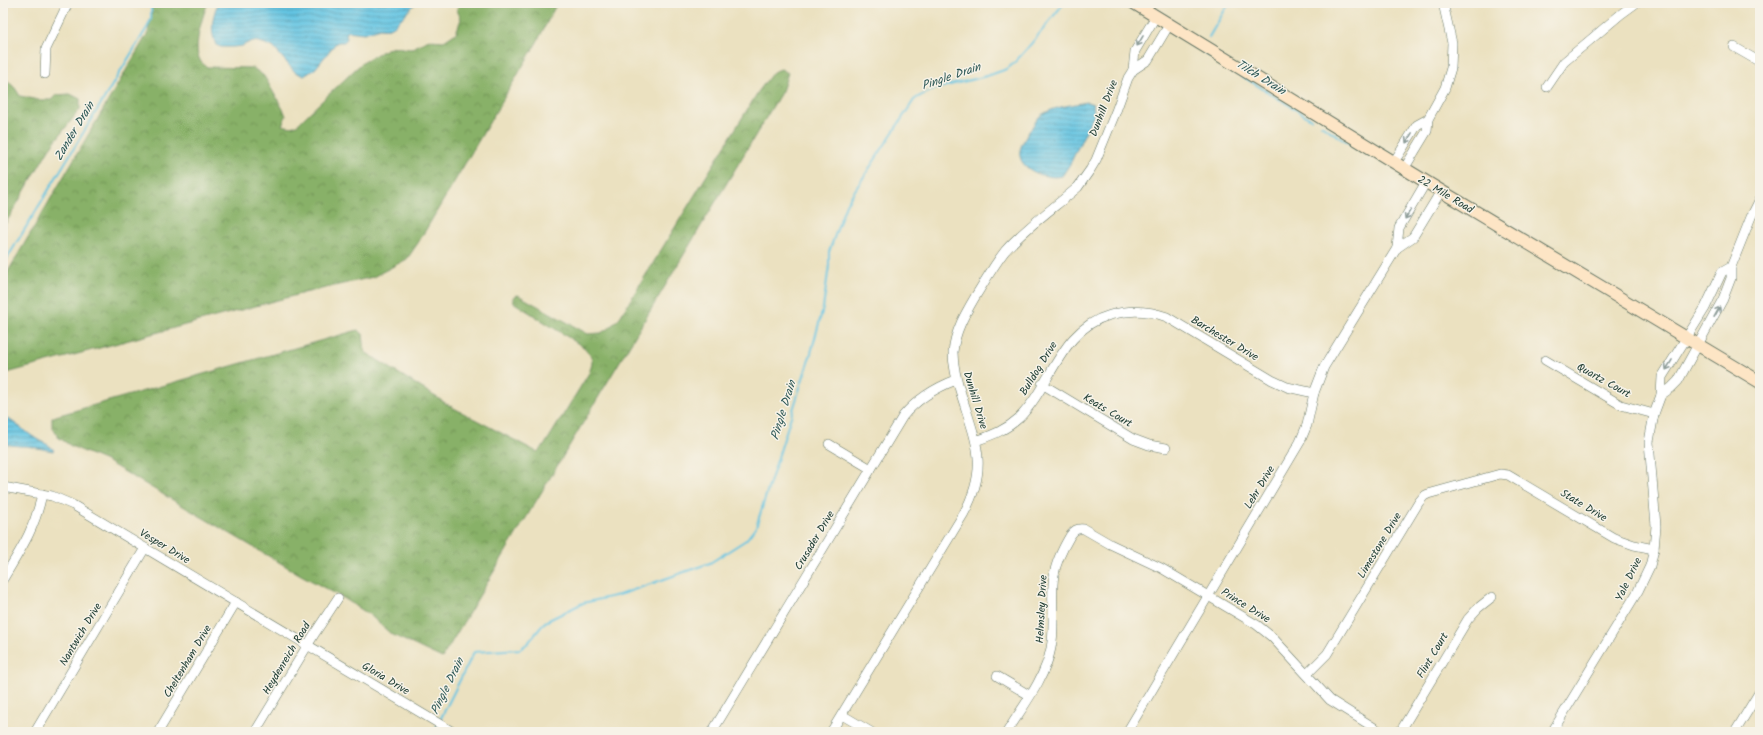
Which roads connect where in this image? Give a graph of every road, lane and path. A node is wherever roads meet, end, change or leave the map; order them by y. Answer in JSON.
{"nodes":[{"id":1,"x":68,"y":3,"type":"edge"},
{"id":2,"x":1134,"y":3,"type":"edge"},
{"id":3,"x":1443,"y":3,"type":"edge"},
{"id":4,"x":1636,"y":3,"type":"edge"},
{"id":5,"x":1156,"y":16,"type":"junction"},
{"id":6,"x":1169,"y":25,"type":"junction"},
{"id":7,"x":1734,"y":47,"type":"dead end"},
{"id":8,"x":1760,"y":62,"type":"edge"},
{"id":9,"x":1133,"y":70,"type":"junction"},
{"id":10,"x":45,"y":74,"type":"dead end"},
{"id":11,"x":1547,"y":87,"type":"dead end"},
{"id":12,"x":1399,"y":165,"type":"junction"},
{"id":13,"x":1426,"y":182,"type":"junction"},
{"id":14,"x":1441,"y":191,"type":"junction"},
{"id":15,"x":1760,"y":199,"type":"edge"},
{"id":16,"x":1397,"y":248,"type":"junction"},
{"id":17,"x":1731,"y":267,"type":"junction"},
{"id":18,"x":1122,"y":312,"type":"joint"},
{"id":19,"x":1686,"y":338,"type":"junction"},
{"id":20,"x":1698,"y":346,"type":"junction"},
{"id":21,"x":1545,"y":360,"type":"dead end"},
{"id":22,"x":956,"y":380,"type":"junction"},
{"id":23,"x":1760,"y":382,"type":"edge"},
{"id":24,"x":1042,"y":384,"type":"junction"},
{"id":25,"x":1314,"y":392,"type":"junction"},
{"id":26,"x":1661,"y":395,"type":"junction"},
{"id":27,"x":1654,"y":414,"type":"junction"},
{"id":28,"x":976,"y":441,"type":"junction"},
{"id":29,"x":829,"y":444,"type":"dead end"},
{"id":30,"x":1166,"y":448,"type":"dead end"},
{"id":31,"x":871,"y":469,"type":"junction"},
{"id":32,"x":1504,"y":474,"type":"joint"},
{"id":33,"x":3,"y":487,"type":"edge"},
{"id":34,"x":42,"y":494,"type":"junction"},
{"id":35,"x":1076,"y":530,"type":"joint"},
{"id":36,"x":145,"y":548,"type":"junction"},
{"id":37,"x":1654,"y":549,"type":"junction"},
{"id":38,"x":3,"y":579,"type":"edge"},
{"id":39,"x":1208,"y":595,"type":"junction"},
{"id":40,"x":1492,"y":597,"type":"dead end"},
{"id":41,"x":338,"y":598,"type":"dead end"},
{"id":42,"x":236,"y":602,"type":"junction"},
{"id":43,"x":308,"y":645,"type":"junction"},
{"id":44,"x":1306,"y":674,"type":"junction"},
{"id":45,"x":997,"y":676,"type":"dead end"},
{"id":46,"x":1760,"y":691,"type":"edge"},
{"id":47,"x":1029,"y":695,"type":"junction"},
{"id":48,"x":842,"y":715,"type":"junction"},
{"id":49,"x":35,"y":732,"type":"edge"},
{"id":50,"x":158,"y":732,"type":"edge"},
{"id":51,"x":255,"y":732,"type":"edge"},
{"id":52,"x":453,"y":732,"type":"edge"},
{"id":53,"x":712,"y":732,"type":"edge"},
{"id":54,"x":831,"y":732,"type":"edge"},
{"id":55,"x":870,"y":732,"type":"edge"},
{"id":56,"x":1007,"y":732,"type":"edge"},
{"id":57,"x":1127,"y":732,"type":"edge"},
{"id":58,"x":1381,"y":732,"type":"edge"},
{"id":59,"x":1400,"y":732,"type":"edge"},
{"id":60,"x":1552,"y":732,"type":"edge"},
{"id":61,"x":1735,"y":732,"type":"edge"}],
"edges":[{"from":1,"to":10,"type":"street"},
{"from":2,"to":5,"type":"street","name":"22 Mile Road"},
{"from":3,"to":12,"type":"street"},
{"from":4,"to":11,"type":"street"},
{"from":5,"to":6,"type":"street","name":"22 Mile Road"},
{"from":5,"to":9,"type":"street","name":"Dunhill Drive","one_way":true},
{"from":6,"to":9,"type":"street","name":"Dunhill Drive"},
{"from":6,"to":12,"type":"street","name":"22 Mile Road"},
{"from":7,"to":8,"type":"street"},
{"from":9,"to":22,"type":"street","name":"Dunhill Drive"},
{"from":12,"to":13,"type":"street","name":"22 Mile Road"},
{"from":13,"to":14,"type":"street","name":"22 Mile Road"},
{"from":13,"to":16,"type":"street","name":"Lehr Drive","one_way":true},
{"from":14,"to":16,"type":"street","name":"Lehr Drive"},
{"from":14,"to":19,"type":"street","name":"22 Mile Road"},
{"from":15,"to":17,"type":"street"},
{"from":16,"to":25,"type":"street","name":"Lehr Drive"},
{"from":17,"to":19,"type":"street","name":"Yale Drive"},
{"from":20,"to":17,"type":"street","one_way":true},
{"from":18,"to":24,"type":"street","name":"Bulldog Drive"},
{"from":18,"to":25,"type":"street","name":"Barchester Drive"},
{"from":19,"to":20,"type":"street","name":"22 Mile Road"},
{"from":19,"to":26,"type":"street","name":"Yale Drive","one_way":true},
{"from":20,"to":23,"type":"street","name":"22 Mile Road"},
{"from":20,"to":26,"type":"street"},
{"from":21,"to":27,"type":"street","name":"Quartz Court"},
{"from":22,"to":28,"type":"street","name":"Dunhill Drive"},
{"from":22,"to":31,"type":"street","name":"Crusader Drive"},
{"from":24,"to":28,"type":"street","name":"Bulldog Drive"},
{"from":24,"to":30,"type":"street","name":"Keats Court"},
{"from":25,"to":39,"type":"street","name":"Lehr Drive"},
{"from":26,"to":27,"type":"street","name":"Yale Drive"},
{"from":27,"to":37,"type":"street","name":"Yale Drive"},
{"from":28,"to":48,"type":"street","name":"Dunhill Drive"},
{"from":29,"to":31,"type":"street"},
{"from":31,"to":53,"type":"street","name":"Crusader Drive"},
{"from":32,"to":37,"type":"street","name":"State Drive"},
{"from":32,"to":44,"type":"street","name":"Limestone Drive"},
{"from":33,"to":34,"type":"street","name":"Vesper Drive"},
{"from":34,"to":36,"type":"street","name":"Vesper Drive"},
{"from":34,"to":38,"type":"street"},
{"from":35,"to":39,"type":"street","name":"Prince Drive"},
{"from":35,"to":47,"type":"street","name":"Helmsley Drive"},
{"from":36,"to":42,"type":"street","name":"Vesper Drive"},
{"from":36,"to":49,"type":"street","name":"Nantwich Drive"},
{"from":37,"to":60,"type":"street","name":"Yale Drive"},
{"from":39,"to":44,"type":"street","name":"Prince Drive"},
{"from":39,"to":57,"type":"street","name":"Lehr Drive"},
{"from":40,"to":59,"type":"street","name":"Flint Court"},
{"from":41,"to":43,"type":"street","name":"Heydenreich Road"},
{"from":42,"to":43,"type":"street","name":"Vesper Drive"},
{"from":42,"to":50,"type":"street","name":"Cheltenham Drive"},
{"from":43,"to":51,"type":"street","name":"Heydenreich Road"},
{"from":43,"to":52,"type":"street","name":"Gloria Drive"},
{"from":44,"to":58,"type":"street","name":"Prince Drive"},
{"from":45,"to":47,"type":"street"},
{"from":46,"to":61,"type":"street"},
{"from":47,"to":56,"type":"street","name":"Helmsley Drive"},
{"from":48,"to":54,"type":"street","name":"Dunhill Drive"},
{"from":48,"to":55,"type":"street"}]}
